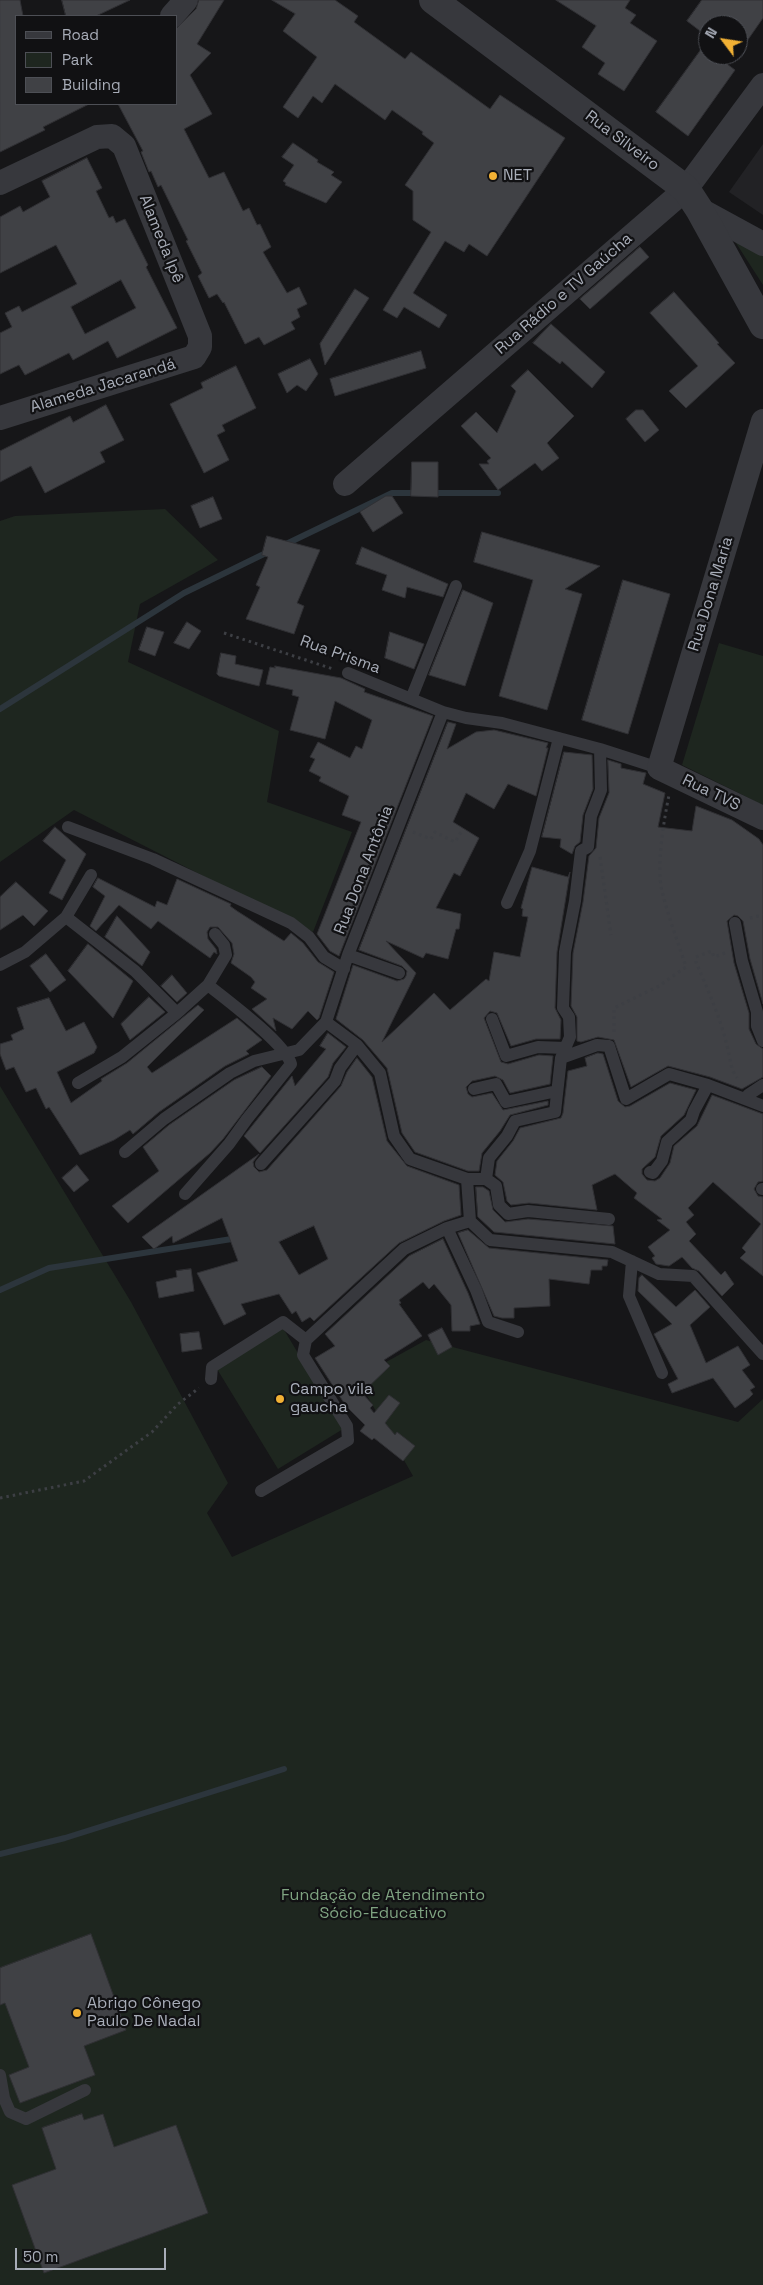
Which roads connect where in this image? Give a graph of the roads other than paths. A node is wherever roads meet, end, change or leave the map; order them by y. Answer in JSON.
{"nodes":[{"id":1,"x":186,"y":0,"type":"edge"},
{"id":2,"x":433,"y":0,"type":"edge"},
{"id":3,"x":173,"y":15,"type":"edge"},
{"id":4,"x":763,"y":85,"type":"edge"},
{"id":5,"x":0,"y":182,"type":"edge"},
{"id":6,"x":692,"y":199,"type":"junction"},
{"id":7,"x":763,"y":244,"type":"edge"},
{"id":8,"x":763,"y":327,"type":"edge"},
{"id":9,"x":200,"y":347,"type":"joint"},
{"id":10,"x":0,"y":418,"type":"edge"},
{"id":11,"x":763,"y":421,"type":"edge"},
{"id":12,"x":345,"y":484,"type":"dead end"},
{"id":13,"x":456,"y":586,"type":"dead end"},
{"id":14,"x":348,"y":674,"type":"road end"},
{"id":15,"x":411,"y":699,"type":"junction"},
{"id":16,"x":444,"y":712,"type":"junction"},
{"id":17,"x":558,"y":738,"type":"junction"},
{"id":18,"x":600,"y":749,"type":"junction"},
{"id":19,"x":666,"y":772,"type":"junction"},
{"id":20,"x":763,"y":818,"type":"edge"},
{"id":21,"x":68,"y":828,"type":"dead end"},
{"id":22,"x":90,"y":875,"type":"dead end"},
{"id":23,"x":507,"y":903,"type":"dead end"},
{"id":24,"x":66,"y":917,"type":"junction"},
{"id":25,"x":735,"y":922,"type":"dead end"},
{"id":26,"x":215,"y":934,"type":"dead end"},
{"id":27,"x":348,"y":954,"type":"junction"},
{"id":28,"x":0,"y":965,"type":"edge"},
{"id":29,"x":344,"y":969,"type":"junction"},
{"id":30,"x":399,"y":973,"type":"dead end"},
{"id":31,"x":208,"y":985,"type":"junction"},
{"id":32,"x":177,"y":1013,"type":"junction"},
{"id":33,"x":492,"y":1019,"type":"dead end"},
{"id":34,"x":326,"y":1022,"type":"junction"},
{"id":35,"x":763,"y":1041,"type":"edge"},
{"id":36,"x":357,"y":1045,"type":"junction"},
{"id":37,"x":285,"y":1053,"type":"junction"},
{"id":38,"x":563,"y":1053,"type":"junction"},
{"id":39,"x":78,"y":1083,"type":"dead end"},
{"id":40,"x":763,"y":1085,"type":"edge"},
{"id":41,"x":708,"y":1086,"type":"junction"},
{"id":42,"x":474,"y":1089,"type":"dead end"},
{"id":43,"x":557,"y":1091,"type":"junction"},
{"id":44,"x":748,"y":1097,"type":"junction"},
{"id":45,"x":763,"y":1106,"type":"edge"},
{"id":46,"x":125,"y":1152,"type":"dead end"},
{"id":47,"x":261,"y":1164,"type":"dead end"},
{"id":48,"x":650,"y":1172,"type":"dead end"},
{"id":49,"x":467,"y":1178,"type":"junction"},
{"id":50,"x":486,"y":1179,"type":"junction"},
{"id":51,"x":185,"y":1194,"type":"dead end"},
{"id":52,"x":609,"y":1219,"type":"dead end"},
{"id":53,"x":470,"y":1221,"type":"junction"},
{"id":54,"x":447,"y":1228,"type":"junction"},
{"id":55,"x":632,"y":1261,"type":"junction"},
{"id":56,"x":518,"y":1332,"type":"dead end"},
{"id":57,"x":306,"y":1340,"type":"junction"},
{"id":58,"x":763,"y":1354,"type":"edge"},
{"id":59,"x":662,"y":1373,"type":"dead end"},
{"id":60,"x":210,"y":1379,"type":"road end"},
{"id":61,"x":261,"y":1491,"type":"dead end"},
{"id":62,"x":0,"y":2075,"type":"edge"},
{"id":63,"x":85,"y":2090,"type":"dead end"}],
"edges":[{"from":1,"to":3,"type":"street"},
{"from":2,"to":6,"type":"street","name":"Rua Silveiro"},
{"from":4,"to":6,"type":"street","name":"Rua Rádio e TV Gaúcha"},
{"from":5,"to":9,"type":"street","name":"Alameda Ipê"},
{"from":6,"to":7,"type":"street"},
{"from":6,"to":8,"type":"street","name":"Rua Silveiro"},
{"from":6,"to":12,"type":"street","name":"Rua Rádio e TV Gaúcha"},
{"from":9,"to":10,"type":"street","name":"Alameda Jacarandá"},
{"from":11,"to":19,"type":"street","name":"Rua Dona Maria"},
{"from":13,"to":15,"type":"lane"},
{"from":14,"to":15,"type":"lane","name":"Rua Prisma"},
{"from":15,"to":16,"type":"lane","name":"Rua Prisma"},
{"from":16,"to":17,"type":"lane"},
{"from":16,"to":27,"type":"lane","name":"Rua Dona Antônia"},
{"from":17,"to":18,"type":"lane"},
{"from":17,"to":23,"type":"lane"},
{"from":18,"to":19,"type":"lane"},
{"from":18,"to":38,"type":"lane"},
{"from":19,"to":20,"type":"street","name":"Rua TVS"},
{"from":21,"to":29,"type":"lane"},
{"from":22,"to":24,"type":"lane"},
{"from":24,"to":28,"type":"lane"},
{"from":24,"to":32,"type":"lane"},
{"from":25,"to":35,"type":"lane"},
{"from":26,"to":31,"type":"lane"},
{"from":27,"to":29,"type":"lane","name":"Rua Dona Antônia"},
{"from":27,"to":30,"type":"lane"},
{"from":29,"to":34,"type":"lane","name":"Rua Dona Antônia"},
{"from":31,"to":32,"type":"lane"},
{"from":31,"to":37,"type":"lane"},
{"from":32,"to":39,"type":"lane"},
{"from":33,"to":38,"type":"lane"},
{"from":34,"to":36,"type":"lane"},
{"from":34,"to":37,"type":"lane","name":"Rua Dona Antônia"},
{"from":36,"to":47,"type":"lane"},
{"from":36,"to":49,"type":"lane"},
{"from":37,"to":46,"type":"lane","name":"Rua Dona Antônia"},
{"from":37,"to":51,"type":"lane"},
{"from":38,"to":41,"type":"lane"},
{"from":38,"to":43,"type":"lane"},
{"from":40,"to":44,"type":"lane"},
{"from":41,"to":44,"type":"lane"},
{"from":41,"to":48,"type":"lane"},
{"from":42,"to":43,"type":"lane"},
{"from":43,"to":50,"type":"lane"},
{"from":44,"to":45,"type":"lane"},
{"from":49,"to":50,"type":"lane"},
{"from":49,"to":53,"type":"lane"},
{"from":50,"to":52,"type":"lane"},
{"from":53,"to":54,"type":"lane"},
{"from":53,"to":55,"type":"lane"},
{"from":54,"to":56,"type":"lane"},
{"from":54,"to":57,"type":"lane"},
{"from":55,"to":58,"type":"lane"},
{"from":55,"to":59,"type":"lane"},
{"from":57,"to":60,"type":"lane"},
{"from":57,"to":61,"type":"lane"},
{"from":62,"to":63,"type":"lane"}]}
